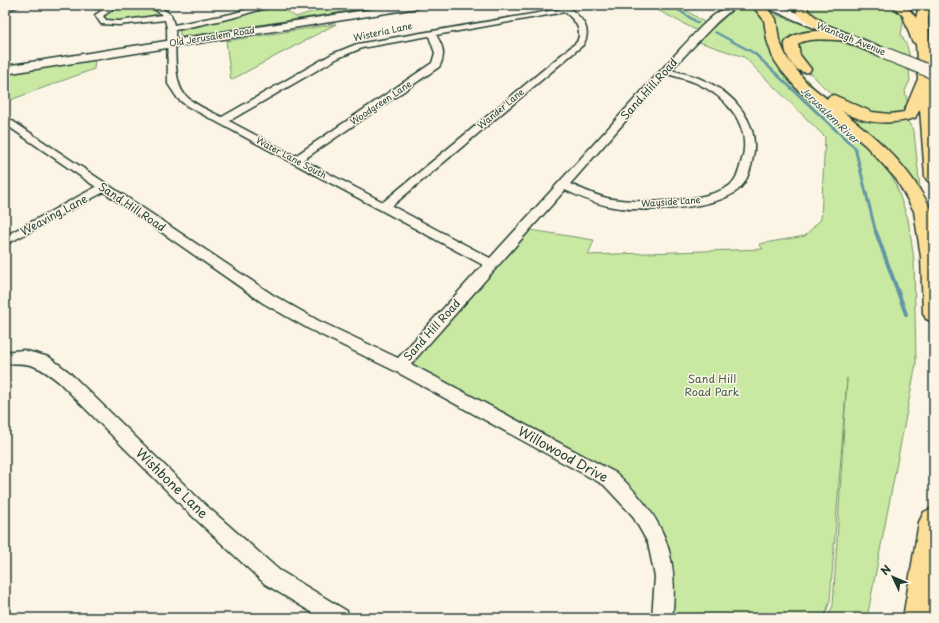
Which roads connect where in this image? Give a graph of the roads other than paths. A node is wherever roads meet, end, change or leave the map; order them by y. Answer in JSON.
{"nodes":[{"id":1,"x":18,"y":5,"type":"edge"},
{"id":2,"x":115,"y":5,"type":"edge"},
{"id":3,"x":154,"y":5,"type":"edge"},
{"id":4,"x":271,"y":5,"type":"edge"},
{"id":5,"x":418,"y":5,"type":"edge"},
{"id":6,"x":733,"y":5,"type":"edge"},
{"id":7,"x":758,"y":5,"type":"edge"},
{"id":8,"x":769,"y":5,"type":"edge"},
{"id":9,"x":801,"y":5,"type":"edge"},
{"id":10,"x":898,"y":5,"type":"edge"},
{"id":11,"x":925,"y":5,"type":"edge"},
{"id":12,"x":563,"y":7,"type":"edge"},
{"id":13,"x":5,"y":9,"type":"edge"},
{"id":14,"x":168,"y":17,"type":"junction"},
{"id":15,"x":171,"y":28,"type":"junction"},
{"id":16,"x":823,"y":28,"type":"junction"},
{"id":17,"x":432,"y":33,"type":"junction"},
{"id":18,"x":846,"y":37,"type":"junction"},
{"id":19,"x":171,"y":44,"type":"junction"},
{"id":20,"x":923,"y":58,"type":"junction"},
{"id":21,"x":5,"y":70,"type":"edge"},
{"id":22,"x":666,"y":71,"type":"junction"},
{"id":23,"x":929,"y":76,"type":"edge"},
{"id":24,"x":5,"y":119,"type":"edge"},
{"id":25,"x":222,"y":121,"type":"junction"},
{"id":26,"x":296,"y":160,"type":"junction"},
{"id":27,"x":934,"y":177,"type":"edge"},
{"id":28,"x":562,"y":185,"type":"junction"},
{"id":29,"x":104,"y":188,"type":"junction"},
{"id":30,"x":384,"y":207,"type":"junction"},
{"id":31,"x":5,"y":241,"type":"edge"},
{"id":32,"x":491,"y":264,"type":"junction"},
{"id":33,"x":934,"y":314,"type":"edge"},
{"id":34,"x":5,"y":358,"type":"edge"},
{"id":35,"x":400,"y":366,"type":"junction"},
{"id":36,"x":934,"y":522,"type":"edge"},
{"id":37,"x":340,"y":618,"type":"edge"},
{"id":38,"x":662,"y":618,"type":"edge"},
{"id":39,"x":919,"y":618,"type":"edge"}],
"edges":[{"from":1,"to":13,"type":"street"},
{"from":2,"to":14,"type":"street"},
{"from":3,"to":14,"type":"street"},
{"from":4,"to":15,"type":"street"},
{"from":5,"to":19,"type":"main road","name":"Old Jerusalem Road"},
{"from":6,"to":22,"type":"street","name":"Sand Hill Road"},
{"from":7,"to":33,"type":"highway"},
{"from":8,"to":16,"type":"main road","name":"Wantagh Avenue"},
{"from":9,"to":16,"type":"highway"},
{"from":10,"to":20,"type":"highway"},
{"from":11,"to":20,"type":"highway"},
{"from":12,"to":17,"type":"street","name":"Wisteria Lane"},
{"from":12,"to":30,"type":"street","name":"Wander Lane"},
{"from":14,"to":15,"type":"street","name":"Water Lane South"},
{"from":15,"to":19,"type":"street","name":"Water Lane South"},
{"from":16,"to":18,"type":"main road","name":"Wantagh Avenue"},
{"from":17,"to":25,"type":"street","name":"Wisteria Lane"},
{"from":17,"to":26,"type":"street","name":"Woodgreen Lane"},
{"from":18,"to":23,"type":"main road","name":"Wantagh Avenue","bridge":true},
{"from":18,"to":23,"type":"highway"},
{"from":19,"to":21,"type":"main road","name":"Old Jerusalem Road"},
{"from":19,"to":25,"type":"street","name":"Water Lane South"},
{"from":20,"to":23,"type":"highway"},
{"from":22,"to":28,"type":"street","name":"Sand Hill Road"},
{"from":22,"to":28,"type":"street","name":"Wayside Lane"},
{"from":23,"to":27,"type":"highway"},
{"from":24,"to":29,"type":"street","name":"Sand Hill Road"},
{"from":25,"to":26,"type":"street","name":"Water Lane South"},
{"from":26,"to":30,"type":"street","name":"Water Lane South"},
{"from":28,"to":32,"type":"street","name":"Sand Hill Road"},
{"from":29,"to":31,"type":"street","name":"Weaving Lane"},
{"from":29,"to":35,"type":"street","name":"Sand Hill Road"},
{"from":30,"to":32,"type":"street","name":"Water Lane South"},
{"from":32,"to":35,"type":"street","name":"Sand Hill Road"},
{"from":34,"to":37,"type":"street","name":"Wishbone Lane"},
{"from":35,"to":38,"type":"street","name":"Willowood Drive"},
{"from":36,"to":39,"type":"highway"}]}
